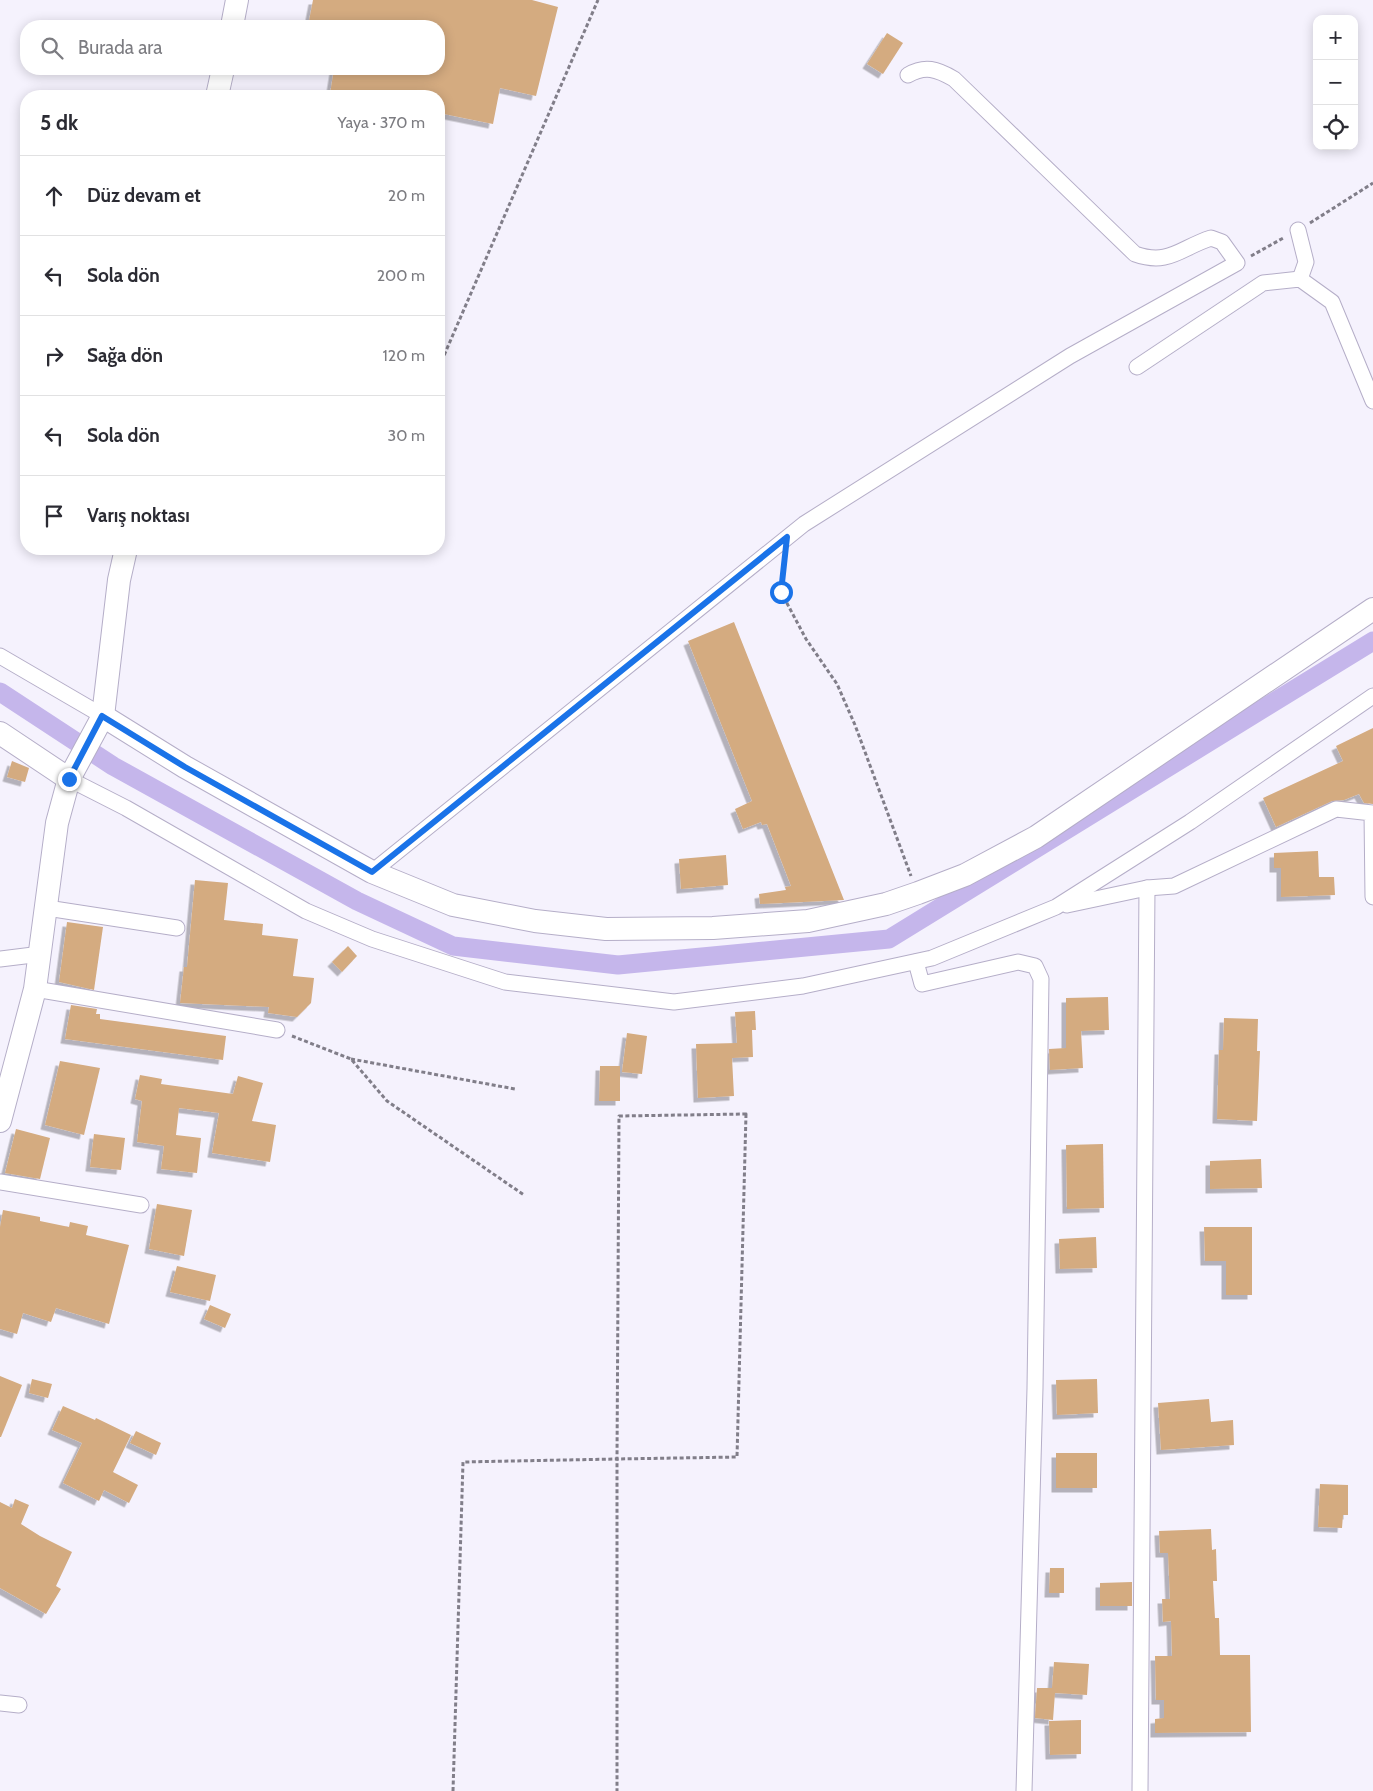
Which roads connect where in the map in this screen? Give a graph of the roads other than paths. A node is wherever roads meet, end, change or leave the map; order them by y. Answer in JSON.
{"nodes":[{"id":1,"x":237,"y":0,"type":"edge"},
{"id":2,"x":233,"y":20,"type":"edge"},
{"id":3,"x":222,"y":75,"type":"edge"},
{"id":4,"x":908,"y":75,"type":"dead end"},
{"id":5,"x":218,"y":90,"type":"edge"},
{"id":6,"x":1298,"y":230,"type":"dead end"},
{"id":7,"x":1300,"y":279,"type":"junction"},
{"id":8,"x":1137,"y":367,"type":"dead end"},
{"id":9,"x":1373,"y":401,"type":"edge"},
{"id":10,"x":125,"y":555,"type":"edge"},
{"id":11,"x":1373,"y":609,"type":"edge"},
{"id":12,"x":0,"y":656,"type":"edge"},
{"id":13,"x":1373,"y":696,"type":"edge"},
{"id":14,"x":102,"y":716,"type":"junction"},
{"id":15,"x":0,"y":733,"type":"edge"},
{"id":16,"x":72,"y":774,"type":"junction"},
{"id":17,"x":372,"y":872,"type":"junction"},
{"id":18,"x":1147,"y":888,"type":"junction"},
{"id":19,"x":1373,"y":897,"type":"edge"},
{"id":20,"x":47,"y":908,"type":"junction"},
{"id":21,"x":1056,"y":908,"type":"junction"},
{"id":22,"x":176,"y":928,"type":"dead end"},
{"id":23,"x":41,"y":954,"type":"junction"},
{"id":24,"x":0,"y":959,"type":"edge"},
{"id":25,"x":916,"y":962,"type":"junction"},
{"id":26,"x":35,"y":989,"type":"junction"},
{"id":27,"x":277,"y":1030,"type":"road end"},
{"id":28,"x":0,"y":1121,"type":"edge"},
{"id":29,"x":0,"y":1182,"type":"edge"},
{"id":30,"x":141,"y":1206,"type":"dead end"},
{"id":31,"x":0,"y":1702,"type":"edge"},
{"id":32,"x":19,"y":1705,"type":"dead end"},
{"id":33,"x":1024,"y":1791,"type":"edge"},
{"id":34,"x":1140,"y":1791,"type":"edge"}],
"edges":[{"from":1,"to":2,"type":"street"},
{"from":3,"to":5,"type":"street"},
{"from":4,"to":17,"type":"street"},
{"from":6,"to":7,"type":"street"},
{"from":7,"to":8,"type":"street"},
{"from":7,"to":9,"type":"street"},
{"from":10,"to":14,"type":"street"},
{"from":11,"to":17,"type":"street"},
{"from":12,"to":14,"type":"street"},
{"from":13,"to":21,"type":"street"},
{"from":14,"to":16,"type":"street"},
{"from":14,"to":17,"type":"street"},
{"from":15,"to":16,"type":"street"},
{"from":16,"to":20,"type":"street"},
{"from":16,"to":25,"type":"street"},
{"from":18,"to":19,"type":"street"},
{"from":18,"to":21,"type":"street"},
{"from":18,"to":34,"type":"street"},
{"from":20,"to":22,"type":"street"},
{"from":20,"to":23,"type":"street"},
{"from":21,"to":25,"type":"street"},
{"from":23,"to":24,"type":"street"},
{"from":23,"to":26,"type":"street"},
{"from":25,"to":33,"type":"street"},
{"from":26,"to":27,"type":"street"},
{"from":26,"to":28,"type":"street"},
{"from":29,"to":30,"type":"street"},
{"from":31,"to":32,"type":"street"}]}
